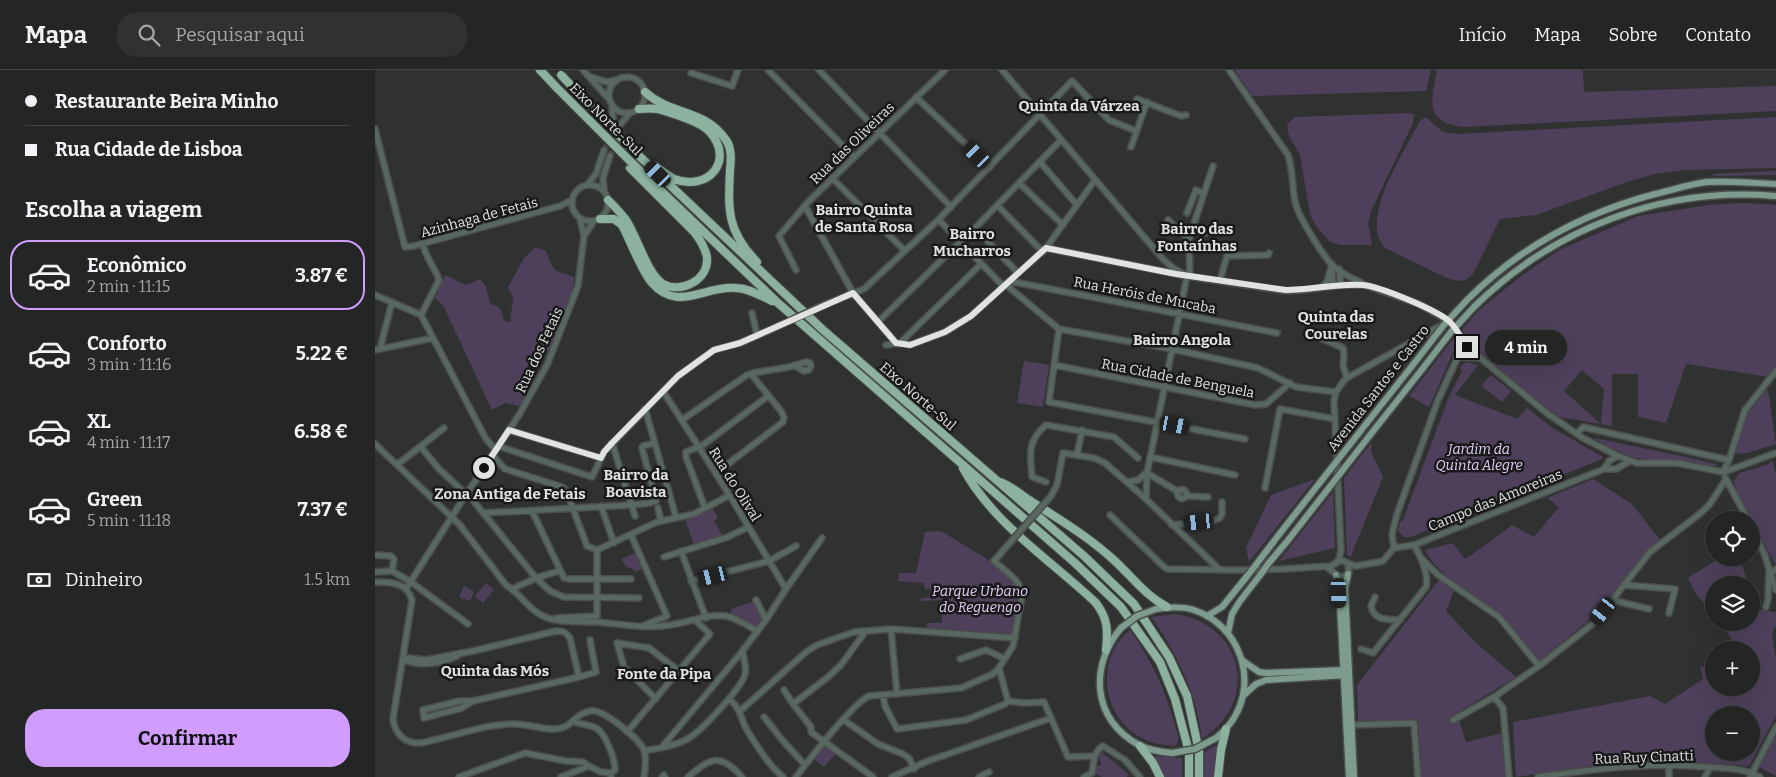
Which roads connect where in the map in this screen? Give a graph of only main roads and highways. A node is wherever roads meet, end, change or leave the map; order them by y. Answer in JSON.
{"nodes":[{"id":1,"x":540,"y":70,"type":"edge"},
{"id":2,"x":558,"y":73,"type":"edge"},
{"id":3,"x":645,"y":92,"type":"road end"},
{"id":4,"x":639,"y":109,"type":"road end"},
{"id":5,"x":635,"y":152,"type":"junction"},
{"id":6,"x":631,"y":165,"type":"junction"},
{"id":7,"x":1776,"y":184,"type":"edge"},
{"id":8,"x":607,"y":196,"type":"road end"},
{"id":9,"x":1776,"y":196,"type":"edge"},
{"id":10,"x":597,"y":220,"type":"road end"},
{"id":11,"x":768,"y":278,"type":"junction"},
{"id":12,"x":778,"y":303,"type":"junction"},
{"id":13,"x":961,"y":464,"type":"junction"},
{"id":14,"x":995,"y":480,"type":"junction"},
{"id":15,"x":1348,"y":573,"type":"road end"},
{"id":16,"x":1335,"y":574,"type":"road end"},
{"id":17,"x":1167,"y":607,"type":"junction"},
{"id":18,"x":1207,"y":616,"type":"junction"},
{"id":19,"x":1228,"y":633,"type":"junction"},
{"id":20,"x":1106,"y":650,"type":"junction"},
{"id":21,"x":1243,"y":661,"type":"junction"},
{"id":22,"x":1346,"y":673,"type":"junction"},
{"id":23,"x":1243,"y":695,"type":"junction"},
{"id":24,"x":1226,"y":729,"type":"junction"},
{"id":25,"x":1140,"y":746,"type":"junction"},
{"id":26,"x":1160,"y":777,"type":"edge"},
{"id":27,"x":1189,"y":777,"type":"edge"},
{"id":28,"x":1199,"y":777,"type":"edge"},
{"id":29,"x":1218,"y":777,"type":"edge"},
{"id":30,"x":1349,"y":777,"type":"edge"},
{"id":31,"x":1354,"y":777,"type":"edge"}],
"edges":[{"from":1,"to":6,"type":"highway","name":"Eixo Norte-Sul","bridge":true},
{"from":2,"to":5,"type":"highway","name":"Eixo Norte-Sul","bridge":true},
{"from":3,"to":11,"type":"highway"},
{"from":4,"to":5,"type":"highway"},
{"from":5,"to":11,"type":"highway","name":"Eixo Norte-Sul"},
{"from":6,"to":8,"type":"highway"},
{"from":6,"to":12,"type":"highway","name":"Eixo Norte-Sul"},
{"from":7,"to":18,"type":"main road","name":"Avenida Santos e Castro","bridge":true},
{"from":9,"to":19,"type":"main road","name":"Avenida Santos e Castro","bridge":true},
{"from":10,"to":12,"type":"highway"},
{"from":11,"to":14,"type":"highway","name":"Eixo Norte-Sul"},
{"from":12,"to":13,"type":"highway","name":"Eixo Norte-Sul"},
{"from":13,"to":20,"type":"highway"},
{"from":13,"to":27,"type":"highway","name":"Eixo Norte-Sul"},
{"from":14,"to":17,"type":"highway"},
{"from":14,"to":28,"type":"highway","name":"Eixo Norte-Sul"},
{"from":15,"to":22,"type":"main road"},
{"from":16,"to":22,"type":"main road"},
{"from":17,"to":18,"type":"main road"},
{"from":17,"to":20,"type":"main road","bridge":true},
{"from":18,"to":19,"type":"main road"},
{"from":19,"to":21,"type":"main road"},
{"from":20,"to":25,"type":"main road"},
{"from":21,"to":22,"type":"main road"},
{"from":21,"to":23,"type":"main road"},
{"from":22,"to":23,"type":"main road"},
{"from":22,"to":30,"type":"main road"},
{"from":22,"to":31,"type":"main road"},
{"from":23,"to":24,"type":"main road"},
{"from":24,"to":25,"type":"main road","bridge":true},
{"from":24,"to":29,"type":"highway"},
{"from":25,"to":26,"type":"highway"}]}
